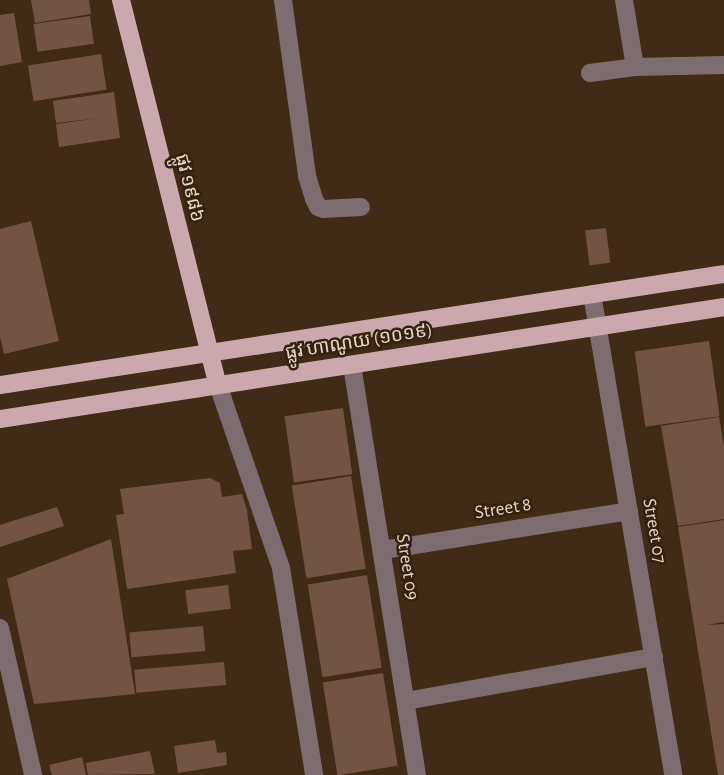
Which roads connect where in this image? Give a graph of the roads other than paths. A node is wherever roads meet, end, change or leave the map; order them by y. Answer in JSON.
{"nodes":[{"id":1,"x":121,"y":0,"type":"edge"},
{"id":2,"x":283,"y":0,"type":"edge"},
{"id":3,"x":624,"y":0,"type":"edge"},
{"id":4,"x":724,"y":65,"type":"edge"},
{"id":5,"x":635,"y":67,"type":"junction"},
{"id":6,"x":590,"y":73,"type":"dead end"},
{"id":7,"x":361,"y":207,"type":"dead end"},
{"id":8,"x":724,"y":274,"type":"edge"},
{"id":9,"x":593,"y":294,"type":"junction"},
{"id":10,"x":724,"y":307,"type":"edge"},
{"id":11,"x":598,"y":326,"type":"junction"},
{"id":12,"x":208,"y":352,"type":"junction"},
{"id":13,"x":352,"y":365,"type":"junction"},
{"id":14,"x":0,"y":385,"type":"edge"},
{"id":15,"x":218,"y":385,"type":"junction"},
{"id":16,"x":0,"y":419,"type":"edge"},
{"id":17,"x":629,"y":511,"type":"junction"},
{"id":18,"x":383,"y":550,"type":"junction"},
{"id":19,"x":0,"y":628,"type":"edge"},
{"id":20,"x":654,"y":657,"type":"junction"},
{"id":21,"x":406,"y":701,"type":"junction"},
{"id":22,"x":33,"y":775,"type":"edge"},
{"id":23,"x":314,"y":775,"type":"edge"},
{"id":24,"x":417,"y":775,"type":"edge"},
{"id":25,"x":673,"y":775,"type":"edge"}],
"edges":[{"from":1,"to":12,"type":"main road","name":"ផ្លូវ ១៩៨៦"},
{"from":2,"to":7,"type":"street"},
{"from":3,"to":5,"type":"street"},
{"from":4,"to":5,"type":"street"},
{"from":5,"to":6,"type":"street"},
{"from":8,"to":9,"type":"main road","name":"ផ្លូវ ហាណូយ (១០១៩)"},
{"from":9,"to":11,"type":"street","name":"Street 07"},
{"from":9,"to":12,"type":"main road","name":"ផ្លូវ ហាណូយ (១០១៩)"},
{"from":10,"to":11,"type":"main road","name":"ផ្លូវ ហាណូយ (១០១៩)"},
{"from":11,"to":13,"type":"main road","name":"ផ្លូវ ហាណូយ (១០១៩)"},
{"from":11,"to":17,"type":"street","name":"Street 07"},
{"from":12,"to":14,"type":"main road","name":"ផ្លូវ ហាណូយ (១០១៩)"},
{"from":12,"to":15,"type":"main road","name":"ផ្លូវ ១៩៨៦"},
{"from":13,"to":15,"type":"main road","name":"ផ្លូវ ហាណូយ (១០១៩)"},
{"from":13,"to":18,"type":"street","name":"Street 09"},
{"from":15,"to":16,"type":"main road","name":"ផ្លូវ ហាណូយ (១០១៩)"},
{"from":15,"to":23,"type":"street"},
{"from":17,"to":18,"type":"street","name":"Street 8"},
{"from":17,"to":20,"type":"street","name":"Street 07"},
{"from":18,"to":21,"type":"street","name":"Street 09"},
{"from":19,"to":22,"type":"street"},
{"from":20,"to":21,"type":"street"},
{"from":20,"to":25,"type":"street","name":"Street 07"},
{"from":21,"to":24,"type":"street","name":"Street 09"}]}
